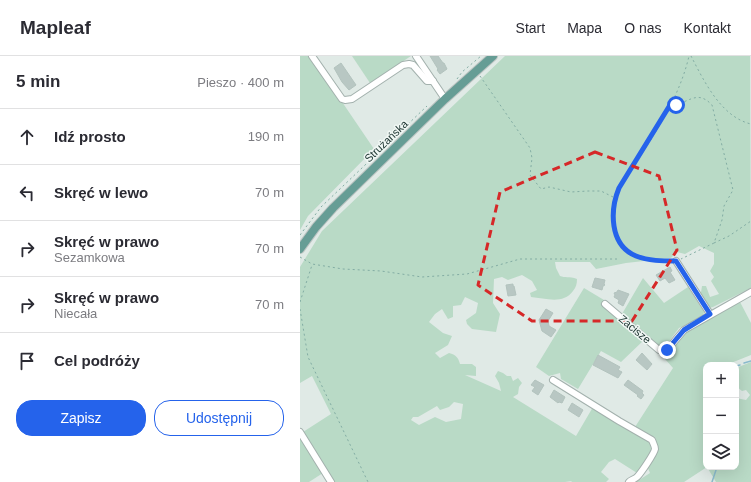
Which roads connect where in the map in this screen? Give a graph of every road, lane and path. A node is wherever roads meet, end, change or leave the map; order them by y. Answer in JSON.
{"nodes":[{"id":1,"x":312,"y":56,"type":"edge"},
{"id":2,"x":416,"y":56,"type":"edge"},
{"id":3,"x":480,"y":56,"type":"edge"},
{"id":4,"x":493,"y":56,"type":"edge"},
{"id":5,"x":690,"y":56,"type":"edge"},
{"id":6,"x":479,"y":74,"type":"dead end"},
{"id":7,"x":433,"y":81,"type":"junction"},
{"id":8,"x":455,"y":81,"type":"dead end"},
{"id":9,"x":445,"y":99,"type":"junction"},
{"id":10,"x":430,"y":104,"type":"dead end"},
{"id":11,"x":670,"y":105,"type":"junction"},
{"id":12,"x":751,"y":124,"type":"edge"},
{"id":13,"x":616,"y":198,"type":"junction"},
{"id":14,"x":751,"y":221,"type":"edge"},
{"id":15,"x":300,"y":235,"type":"edge"},
{"id":16,"x":714,"y":243,"type":"junction"},
{"id":17,"x":300,"y":249,"type":"edge"},
{"id":18,"x":300,"y":257,"type":"edge"},
{"id":19,"x":617,"y":259,"type":"dead end"},
{"id":20,"x":676,"y":261,"type":"junction"},
{"id":21,"x":312,"y":264,"type":"junction"},
{"id":22,"x":751,"y":292,"type":"edge"},
{"id":23,"x":300,"y":302,"type":"edge"},
{"id":24,"x":605,"y":304,"type":"dead end"},
{"id":25,"x":300,"y":309,"type":"edge"},
{"id":26,"x":710,"y":314,"type":"junction"},
{"id":27,"x":553,"y":380,"type":"dead end"},
{"id":28,"x":300,"y":432,"type":"edge"},
{"id":29,"x":331,"y":482,"type":"edge"},
{"id":30,"x":368,"y":482,"type":"edge"},
{"id":31,"x":629,"y":482,"type":"edge"}],
"edges":[{"from":1,"to":7,"type":"street"},
{"from":2,"to":7,"type":"street"},
{"from":3,"to":8,"type":"path"},
{"from":4,"to":9,"type":"main road","name":"Strużańska"},
{"from":5,"to":11,"type":"path"},
{"from":5,"to":12,"type":"path"},
{"from":6,"to":13,"type":"path"},
{"from":7,"to":9,"type":"street"},
{"from":9,"to":17,"type":"main road","name":"Strużańska"},
{"from":10,"to":15,"type":"path"},
{"from":11,"to":13,"type":"path"},
{"from":11,"to":16,"type":"path"},
{"from":13,"to":20,"type":"path"},
{"from":14,"to":16,"type":"path"},
{"from":16,"to":20,"type":"path"},
{"from":18,"to":21,"type":"path"},
{"from":19,"to":21,"type":"path"},
{"from":20,"to":26,"type":"street"},
{"from":21,"to":23,"type":"path"},
{"from":22,"to":26,"type":"street"},
{"from":24,"to":26,"type":"street","name":"Zacisze"},
{"from":25,"to":30,"type":"path"},
{"from":27,"to":31,"type":"street"},
{"from":28,"to":29,"type":"street"}]}
